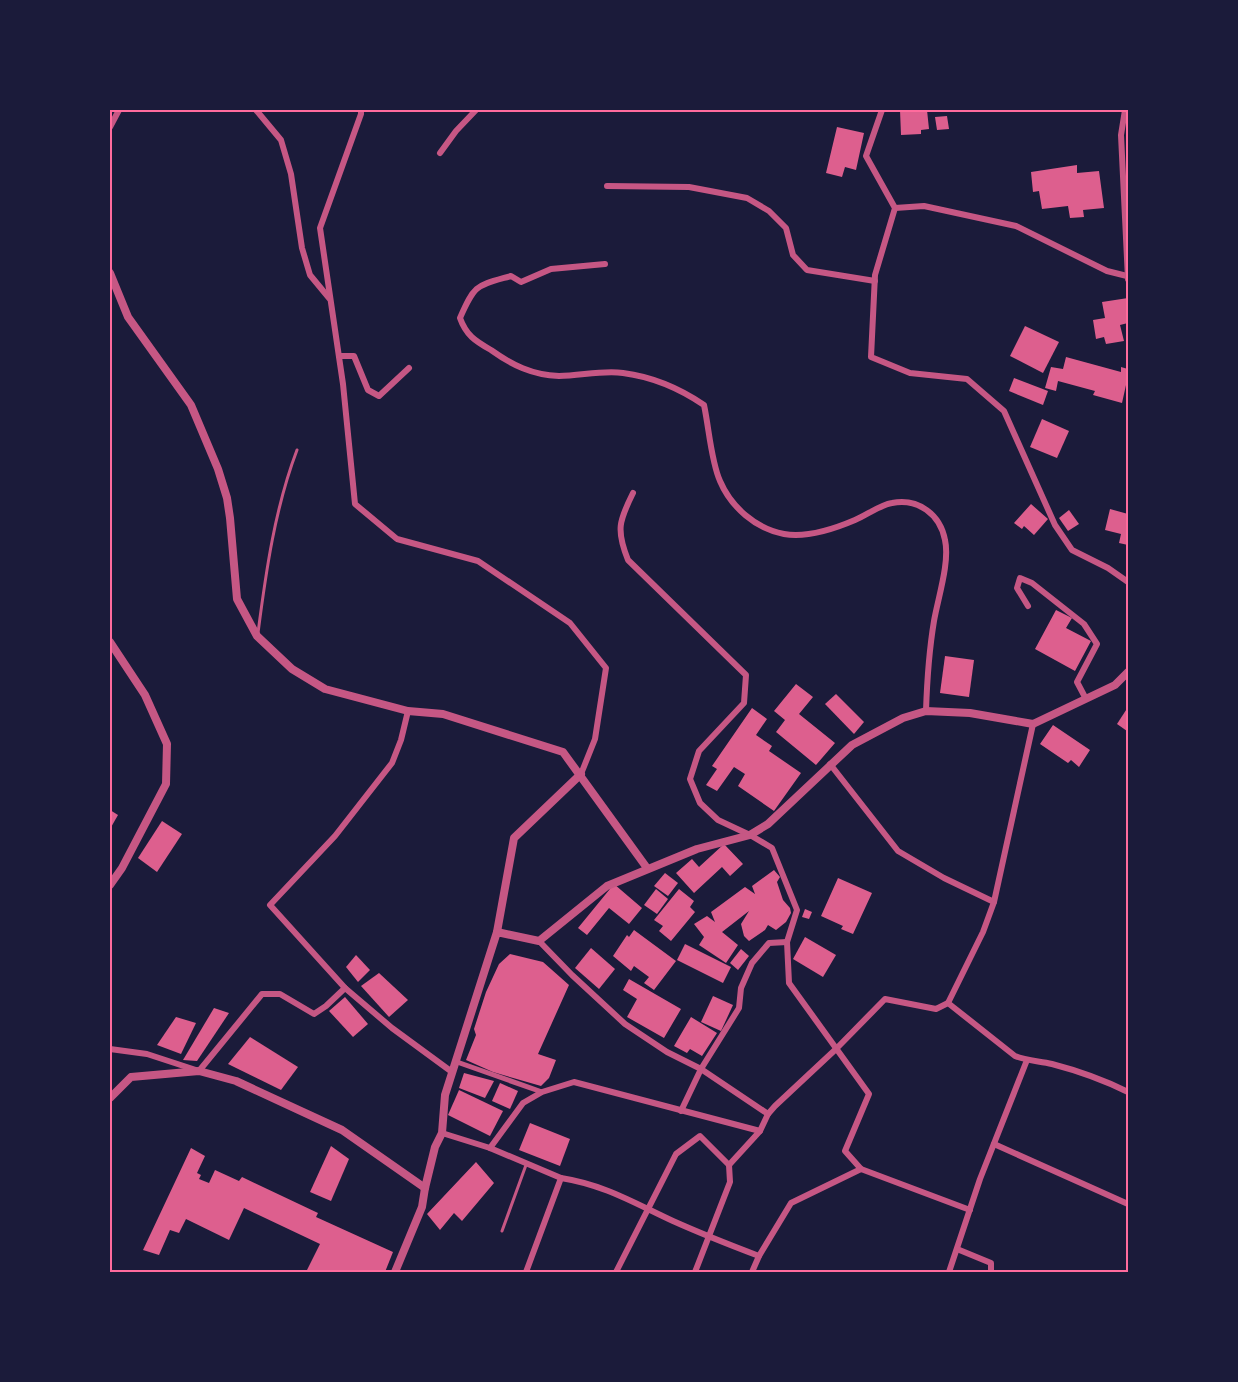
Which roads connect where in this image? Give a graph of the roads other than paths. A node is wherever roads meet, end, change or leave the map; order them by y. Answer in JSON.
{"nodes":[{"id":1,"x":118,"y":110,"type":"edge"},
{"id":2,"x":256,"y":110,"type":"edge"},
{"id":3,"x":361,"y":110,"type":"edge"},
{"id":4,"x":476,"y":110,"type":"edge"},
{"id":5,"x":882,"y":110,"type":"edge"},
{"id":6,"x":1125,"y":110,"type":"edge"},
{"id":7,"x":110,"y":127,"type":"edge"},
{"id":8,"x":440,"y":153,"type":"dead end"},
{"id":9,"x":607,"y":186,"type":"dead end"},
{"id":10,"x":895,"y":208,"type":"junction"},
{"id":11,"x":605,"y":264,"type":"dead end"},
{"id":12,"x":110,"y":276,"type":"edge"},
{"id":13,"x":1128,"y":278,"type":"edge"},
{"id":14,"x":875,"y":281,"type":"junction"},
{"id":15,"x":329,"y":298,"type":"junction"},
{"id":16,"x":339,"y":356,"type":"junction"},
{"id":17,"x":409,"y":368,"type":"dead end"},
{"id":18,"x":297,"y":450,"type":"dead end"},
{"id":19,"x":633,"y":493,"type":"dead end"},
{"id":20,"x":1128,"y":582,"type":"edge"},
{"id":21,"x":1028,"y":606,"type":"dead end"},
{"id":22,"x":257,"y":636,"type":"junction"},
{"id":23,"x":110,"y":642,"type":"edge"},
{"id":24,"x":1128,"y":672,"type":"edge"},
{"id":25,"x":1086,"y":699,"type":"junction"},
{"id":26,"x":408,"y":711,"type":"junction"},
{"id":27,"x":926,"y":711,"type":"junction"},
{"id":28,"x":1033,"y":724,"type":"junction"},
{"id":29,"x":830,"y":764,"type":"junction"},
{"id":30,"x":581,"y":774,"type":"junction"},
{"id":31,"x":750,"y":835,"type":"junction"},
{"id":32,"x":647,"y":868,"type":"junction"},
{"id":33,"x":110,"y":885,"type":"edge"},
{"id":34,"x":994,"y":902,"type":"junction"},
{"id":35,"x":497,"y":932,"type":"junction"},
{"id":36,"x":539,"y":941,"type":"junction"},
{"id":37,"x":787,"y":942,"type":"junction"},
{"id":38,"x":345,"y":988,"type":"junction"},
{"id":39,"x":948,"y":1003,"type":"junction"},
{"id":40,"x":110,"y":1049,"type":"edge"},
{"id":41,"x":836,"y":1049,"type":"junction"},
{"id":42,"x":1027,"y":1060,"type":"junction"},
{"id":43,"x":457,"y":1062,"type":"junction"},
{"id":44,"x":701,"y":1069,"type":"junction"},
{"id":45,"x":200,"y":1071,"type":"junction"},
{"id":46,"x":452,"y":1072,"type":"junction"},
{"id":47,"x":542,"y":1092,"type":"junction"},
{"id":48,"x":1128,"y":1092,"type":"edge"},
{"id":49,"x":110,"y":1098,"type":"edge"},
{"id":50,"x":681,"y":1111,"type":"junction"},
{"id":51,"x":768,"y":1114,"type":"junction"},
{"id":52,"x":760,"y":1131,"type":"junction"},
{"id":53,"x":442,"y":1133,"type":"junction"},
{"id":54,"x":994,"y":1144,"type":"junction"},
{"id":55,"x":490,"y":1148,"type":"junction"},
{"id":56,"x":527,"y":1163,"type":"junction"},
{"id":57,"x":729,"y":1165,"type":"junction"},
{"id":58,"x":861,"y":1169,"type":"junction"},
{"id":59,"x":561,"y":1178,"type":"junction"},
{"id":60,"x":425,"y":1188,"type":"junction"},
{"id":61,"x":1128,"y":1204,"type":"edge"},
{"id":62,"x":648,"y":1208,"type":"junction"},
{"id":63,"x":970,"y":1210,"type":"junction"},
{"id":64,"x":502,"y":1231,"type":"dead end"},
{"id":65,"x":710,"y":1238,"type":"junction"},
{"id":66,"x":957,"y":1249,"type":"junction"},
{"id":67,"x":759,"y":1256,"type":"junction"},
{"id":68,"x":395,"y":1272,"type":"edge"},
{"id":69,"x":526,"y":1272,"type":"edge"},
{"id":70,"x":616,"y":1272,"type":"edge"},
{"id":71,"x":696,"y":1272,"type":"edge"},
{"id":72,"x":752,"y":1272,"type":"edge"},
{"id":73,"x":949,"y":1272,"type":"edge"},
{"id":74,"x":991,"y":1272,"type":"edge"}],
"edges":[{"from":1,"to":7,"type":"street"},
{"from":2,"to":15,"type":"street"},
{"from":3,"to":15,"type":"street"},
{"from":4,"to":8,"type":"street"},
{"from":5,"to":10,"type":"street"},
{"from":6,"to":13,"type":"street"},
{"from":9,"to":14,"type":"street"},
{"from":10,"to":13,"type":"street"},
{"from":10,"to":14,"type":"street"},
{"from":11,"to":27,"type":"street"},
{"from":12,"to":22,"type":"street"},
{"from":14,"to":20,"type":"street"},
{"from":15,"to":16,"type":"street"},
{"from":16,"to":17,"type":"street"},
{"from":16,"to":30,"type":"street"},
{"from":18,"to":22,"type":"lane"},
{"from":19,"to":31,"type":"street"},
{"from":21,"to":25,"type":"street"},
{"from":22,"to":26,"type":"street"},
{"from":23,"to":33,"type":"street"},
{"from":24,"to":25,"type":"street"},
{"from":25,"to":28,"type":"street"},
{"from":26,"to":30,"type":"street"},
{"from":26,"to":38,"type":"street"},
{"from":27,"to":28,"type":"street"},
{"from":27,"to":29,"type":"street"},
{"from":28,"to":34,"type":"street"},
{"from":29,"to":31,"type":"street"},
{"from":29,"to":34,"type":"street"},
{"from":30,"to":32,"type":"street"},
{"from":30,"to":35,"type":"street"},
{"from":31,"to":32,"type":"street"},
{"from":31,"to":37,"type":"street"},
{"from":32,"to":36,"type":"street"},
{"from":34,"to":39,"type":"street"},
{"from":35,"to":36,"type":"street"},
{"from":35,"to":43,"type":"street"},
{"from":36,"to":44,"type":"street"},
{"from":37,"to":41,"type":"street"},
{"from":37,"to":44,"type":"street"},
{"from":38,"to":45,"type":"street"},
{"from":38,"to":46,"type":"street"},
{"from":39,"to":41,"type":"street"},
{"from":39,"to":42,"type":"street"},
{"from":40,"to":45,"type":"street"},
{"from":41,"to":51,"type":"street"},
{"from":41,"to":58,"type":"street"},
{"from":42,"to":48,"type":"street"},
{"from":42,"to":54,"type":"street"},
{"from":43,"to":46,"type":"street"},
{"from":43,"to":47,"type":"street"},
{"from":44,"to":50,"type":"street"},
{"from":44,"to":51,"type":"street"},
{"from":45,"to":49,"type":"street"},
{"from":45,"to":60,"type":"street"},
{"from":46,"to":53,"type":"street"},
{"from":47,"to":50,"type":"street"},
{"from":47,"to":55,"type":"street"},
{"from":50,"to":52,"type":"street"},
{"from":51,"to":52,"type":"street"},
{"from":52,"to":57,"type":"street"},
{"from":53,"to":55,"type":"street"},
{"from":53,"to":60,"type":"street"},
{"from":54,"to":61,"type":"street"},
{"from":54,"to":63,"type":"street"},
{"from":55,"to":56,"type":"street"},
{"from":56,"to":59,"type":"street"},
{"from":56,"to":64,"type":"lane"},
{"from":57,"to":62,"type":"street"},
{"from":57,"to":65,"type":"street"},
{"from":58,"to":63,"type":"street"},
{"from":58,"to":67,"type":"street"},
{"from":59,"to":62,"type":"street"},
{"from":59,"to":69,"type":"street"},
{"from":60,"to":68,"type":"street"},
{"from":62,"to":65,"type":"street"},
{"from":62,"to":70,"type":"street"},
{"from":63,"to":66,"type":"street"},
{"from":65,"to":67,"type":"street"},
{"from":65,"to":71,"type":"street"},
{"from":66,"to":73,"type":"street"},
{"from":66,"to":74,"type":"street"},
{"from":67,"to":72,"type":"street"}]}
